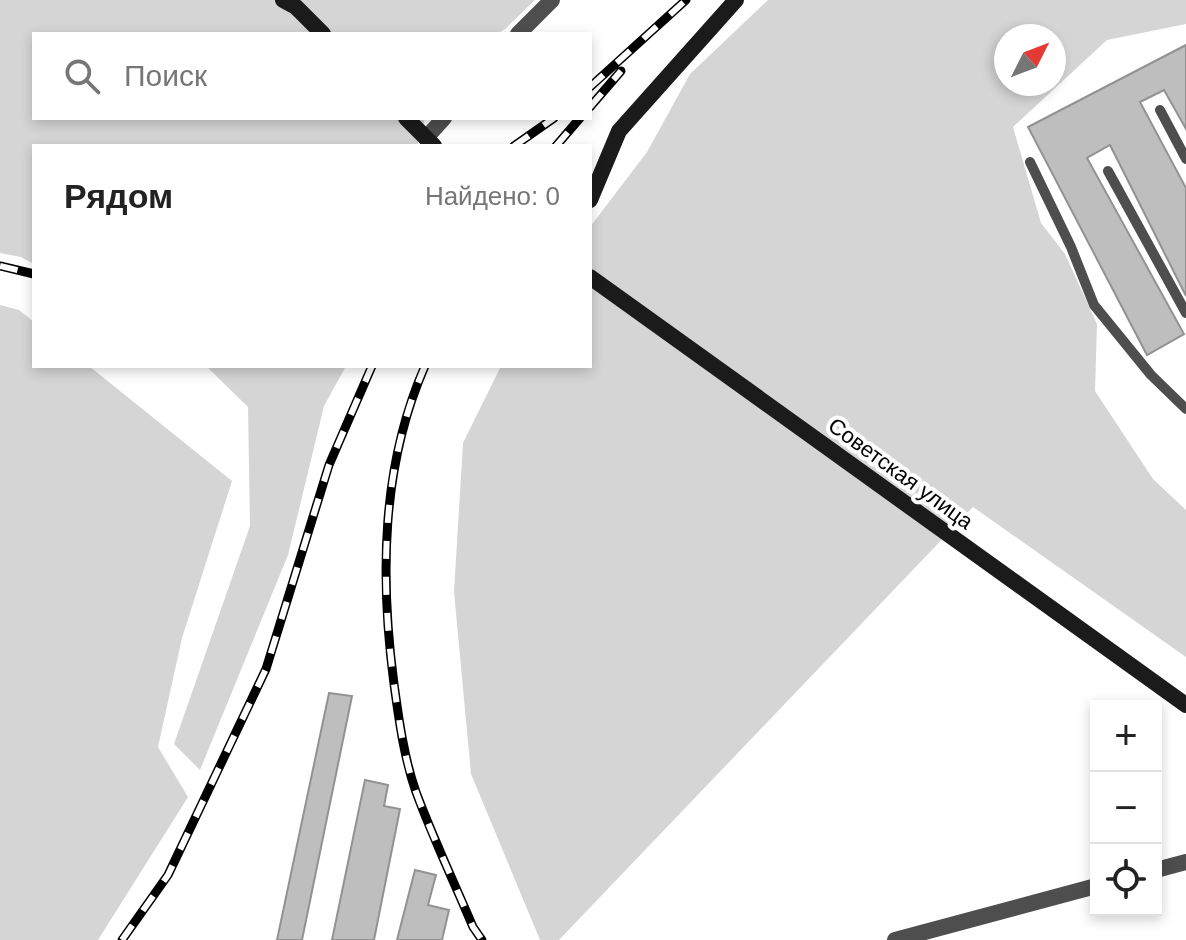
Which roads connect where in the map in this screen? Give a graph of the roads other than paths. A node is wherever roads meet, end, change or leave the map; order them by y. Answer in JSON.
{"nodes":[{"id":1,"x":283,"y":0,"type":"edge"},
{"id":2,"x":552,"y":0,"type":"edge"},
{"id":3,"x":736,"y":0,"type":"edge"},
{"id":4,"x":321,"y":32,"type":"edge"},
{"id":5,"x":520,"y":32,"type":"edge"},
{"id":6,"x":1160,"y":110,"type":"dead end"},
{"id":7,"x":408,"y":120,"type":"edge"},
{"id":8,"x":443,"y":120,"type":"edge"},
{"id":9,"x":430,"y":142,"type":"edge"},
{"id":10,"x":1186,"y":159,"type":"edge"},
{"id":11,"x":1030,"y":162,"type":"dead end"},
{"id":12,"x":1108,"y":171,"type":"dead end"},
{"id":13,"x":592,"y":195,"type":"edge"},
{"id":14,"x":592,"y":278,"type":"edge"},
{"id":15,"x":1186,"y":313,"type":"edge"},
{"id":16,"x":1186,"y":409,"type":"edge"},
{"id":17,"x":1186,"y":705,"type":"edge"},
{"id":18,"x":1186,"y":862,"type":"edge"},
{"id":19,"x":1162,"y":868,"type":"edge"},
{"id":20,"x":1090,"y":888,"type":"edge"},
{"id":21,"x":895,"y":940,"type":"edge"}],
"edges":[{"from":1,"to":4,"type":"street"},
{"from":2,"to":5,"type":"street"},
{"from":3,"to":13,"type":"street"},
{"from":6,"to":10,"type":"lane"},
{"from":7,"to":9,"type":"street"},
{"from":8,"to":9,"type":"street"},
{"from":11,"to":16,"type":"lane"},
{"from":12,"to":15,"type":"lane"},
{"from":14,"to":17,"type":"street","name":"Советская улица"},
{"from":18,"to":19,"type":"street"},
{"from":20,"to":21,"type":"street"}]}
